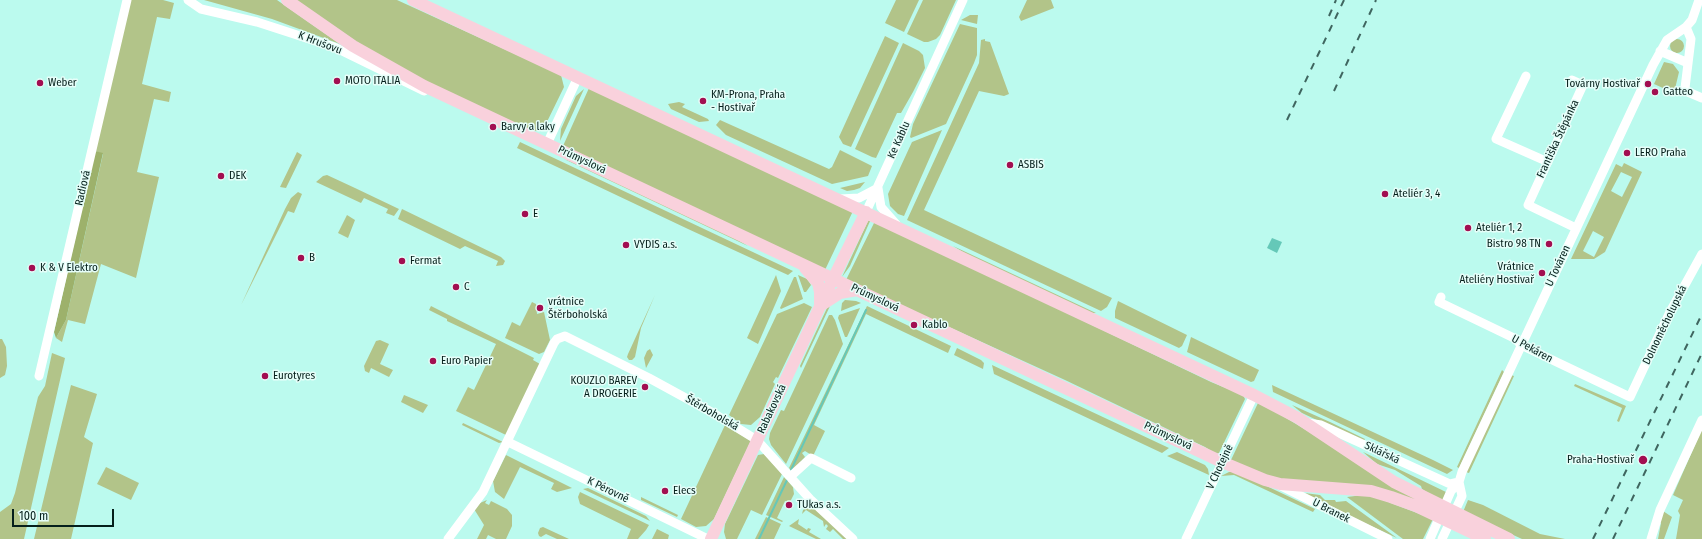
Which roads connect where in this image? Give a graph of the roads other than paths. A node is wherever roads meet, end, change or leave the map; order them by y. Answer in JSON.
{"nodes":[{"id":1,"x":127,"y":0,"type":"edge"},
{"id":2,"x":188,"y":0,"type":"edge"},
{"id":3,"x":287,"y":0,"type":"edge"},
{"id":4,"x":414,"y":0,"type":"edge"},
{"id":5,"x":963,"y":0,"type":"edge"},
{"id":6,"x":1699,"y":0,"type":"edge"},
{"id":7,"x":112,"y":17,"type":"dead end"},
{"id":8,"x":122,"y":19,"type":"junction"},
{"id":9,"x":1686,"y":27,"type":"junction"},
{"id":10,"x":1660,"y":51,"type":"junction"},
{"id":11,"x":1688,"y":63,"type":"junction"},
{"id":12,"x":1526,"y":76,"type":"dead end"},
{"id":13,"x":578,"y":77,"type":"junction"},
{"id":14,"x":1572,"y":80,"type":"dead end"},
{"id":15,"x":448,"y":97,"type":"junction"},
{"id":16,"x":1702,"y":98,"type":"edge"},
{"id":17,"x":547,"y":144,"type":"junction"},
{"id":18,"x":1548,"y":162,"type":"junction"},
{"id":19,"x":878,"y":188,"type":"junction"},
{"id":20,"x":838,"y":199,"type":"junction"},
{"id":21,"x":866,"y":212,"type":"junction"},
{"id":22,"x":900,"y":228,"type":"junction"},
{"id":23,"x":1576,"y":228,"type":"junction"},
{"id":24,"x":1702,"y":254,"type":"edge"},
{"id":25,"x":798,"y":262,"type":"junction"},
{"id":26,"x":834,"y":279,"type":"junction"},
{"id":27,"x":860,"y":291,"type":"junction"},
{"id":28,"x":1441,"y":297,"type":"dead end"},
{"id":29,"x":820,"y":308,"type":"junction"},
{"id":30,"x":1521,"y":345,"type":"junction"},
{"id":31,"x":40,"y":376,"type":"dead end"},
{"id":32,"x":1254,"y":395,"type":"junction"},
{"id":33,"x":1630,"y":397,"type":"joint"},
{"id":34,"x":1702,"y":420,"type":"edge"},
{"id":35,"x":1304,"y":422,"type":"junction"},
{"id":36,"x":757,"y":440,"type":"junction"},
{"id":37,"x":508,"y":442,"type":"junction"},
{"id":38,"x":1222,"y":462,"type":"junction"},
{"id":39,"x":790,"y":477,"type":"junction"},
{"id":40,"x":851,"y":478,"type":"dead end"},
{"id":41,"x":1274,"y":482,"type":"junction"},
{"id":42,"x":1459,"y":482,"type":"junction"},
{"id":43,"x":1431,"y":536,"type":"edge"},
{"id":44,"x":448,"y":539,"type":"edge"},
{"id":45,"x":708,"y":539,"type":"edge"},
{"id":46,"x":711,"y":539,"type":"edge"},
{"id":47,"x":853,"y":539,"type":"edge"},
{"id":48,"x":1186,"y":539,"type":"edge"},
{"id":49,"x":1388,"y":539,"type":"edge"},
{"id":50,"x":1442,"y":539,"type":"edge"},
{"id":51,"x":1485,"y":539,"type":"edge"},
{"id":52,"x":1509,"y":539,"type":"edge"},
{"id":53,"x":1651,"y":539,"type":"edge"}],
"edges":[{"from":1,"to":8,"type":"street","name":"Radiová"},
{"from":2,"to":15,"type":"street","name":"K Hrušovu"},
{"from":3,"to":15,"type":"main road","name":"Průmyslová"},
{"from":4,"to":13,"type":"main road"},
{"from":5,"to":19,"type":"street","name":"Ke Kablu"},
{"from":6,"to":9,"type":"street","name":"U Továren"},
{"from":7,"to":8,"type":"street"},
{"from":8,"to":31,"type":"street","name":"Radiová"},
{"from":9,"to":10,"type":"street","name":"U Továren"},
{"from":9,"to":11,"type":"street"},
{"from":10,"to":11,"type":"street"},
{"from":10,"to":23,"type":"street","name":"U Továren"},
{"from":11,"to":16,"type":"street"},
{"from":12,"to":18,"type":"street"},
{"from":13,"to":17,"type":"street"},
{"from":13,"to":20,"type":"main road"},
{"from":14,"to":18,"type":"street","name":"Františka Štěpánka"},
{"from":15,"to":17,"type":"main road","name":"Průmyslová"},
{"from":17,"to":25,"type":"main road","name":"Průmyslová"},
{"from":18,"to":23,"type":"street","name":"Františka Štěpánka"},
{"from":19,"to":20,"type":"street"},
{"from":19,"to":21,"type":"street","name":"Ke Kablu"},
{"from":19,"to":22,"type":"street"},
{"from":20,"to":21,"type":"main road"},
{"from":21,"to":22,"type":"main road"},
{"from":21,"to":26,"type":"main road","name":"Ke Kablu"},
{"from":22,"to":32,"type":"main road"},
{"from":23,"to":30,"type":"street","name":"U Továren"},
{"from":24,"to":33,"type":"street","name":"Dolnoměcholupská"},
{"from":25,"to":26,"type":"main road","name":"Průmyslová"},
{"from":25,"to":29,"type":"main road"},
{"from":26,"to":27,"type":"main road","name":"Průmyslová"},
{"from":26,"to":29,"type":"main road","name":"Rabakovská"},
{"from":27,"to":29,"type":"main road"},
{"from":27,"to":38,"type":"main road","name":"Průmyslová"},
{"from":28,"to":30,"type":"street","name":"U Pekáren"},
{"from":29,"to":36,"type":"main road","name":"Rabakovská"},
{"from":30,"to":33,"type":"street","name":"U Pekáren"},
{"from":30,"to":42,"type":"street","name":"U Továren"},
{"from":32,"to":35,"type":"main road"},
{"from":32,"to":38,"type":"street","name":"V Chotejně"},
{"from":34,"to":53,"type":"street"},
{"from":35,"to":42,"type":"street","name":"Sklářská"},
{"from":35,"to":52,"type":"main road"},
{"from":36,"to":37,"type":"street","name":"Štěrboholská"},
{"from":36,"to":39,"type":"street","name":"Štěrboholská"},
{"from":36,"to":46,"type":"main road","name":"Rabakovská"},
{"from":37,"to":44,"type":"street"},
{"from":37,"to":45,"type":"street","name":"K Pérovně"},
{"from":38,"to":41,"type":"main road","name":"Průmyslová"},
{"from":38,"to":48,"type":"street","name":"V Chotejně"},
{"from":39,"to":40,"type":"street"},
{"from":39,"to":47,"type":"street","name":"Štěrboholská"},
{"from":41,"to":49,"type":"street","name":"U Branek"},
{"from":41,"to":51,"type":"main road","name":"Průmyslová"},
{"from":42,"to":43,"type":"street","name":"U Továren"},
{"from":42,"to":50,"type":"street"}]}
